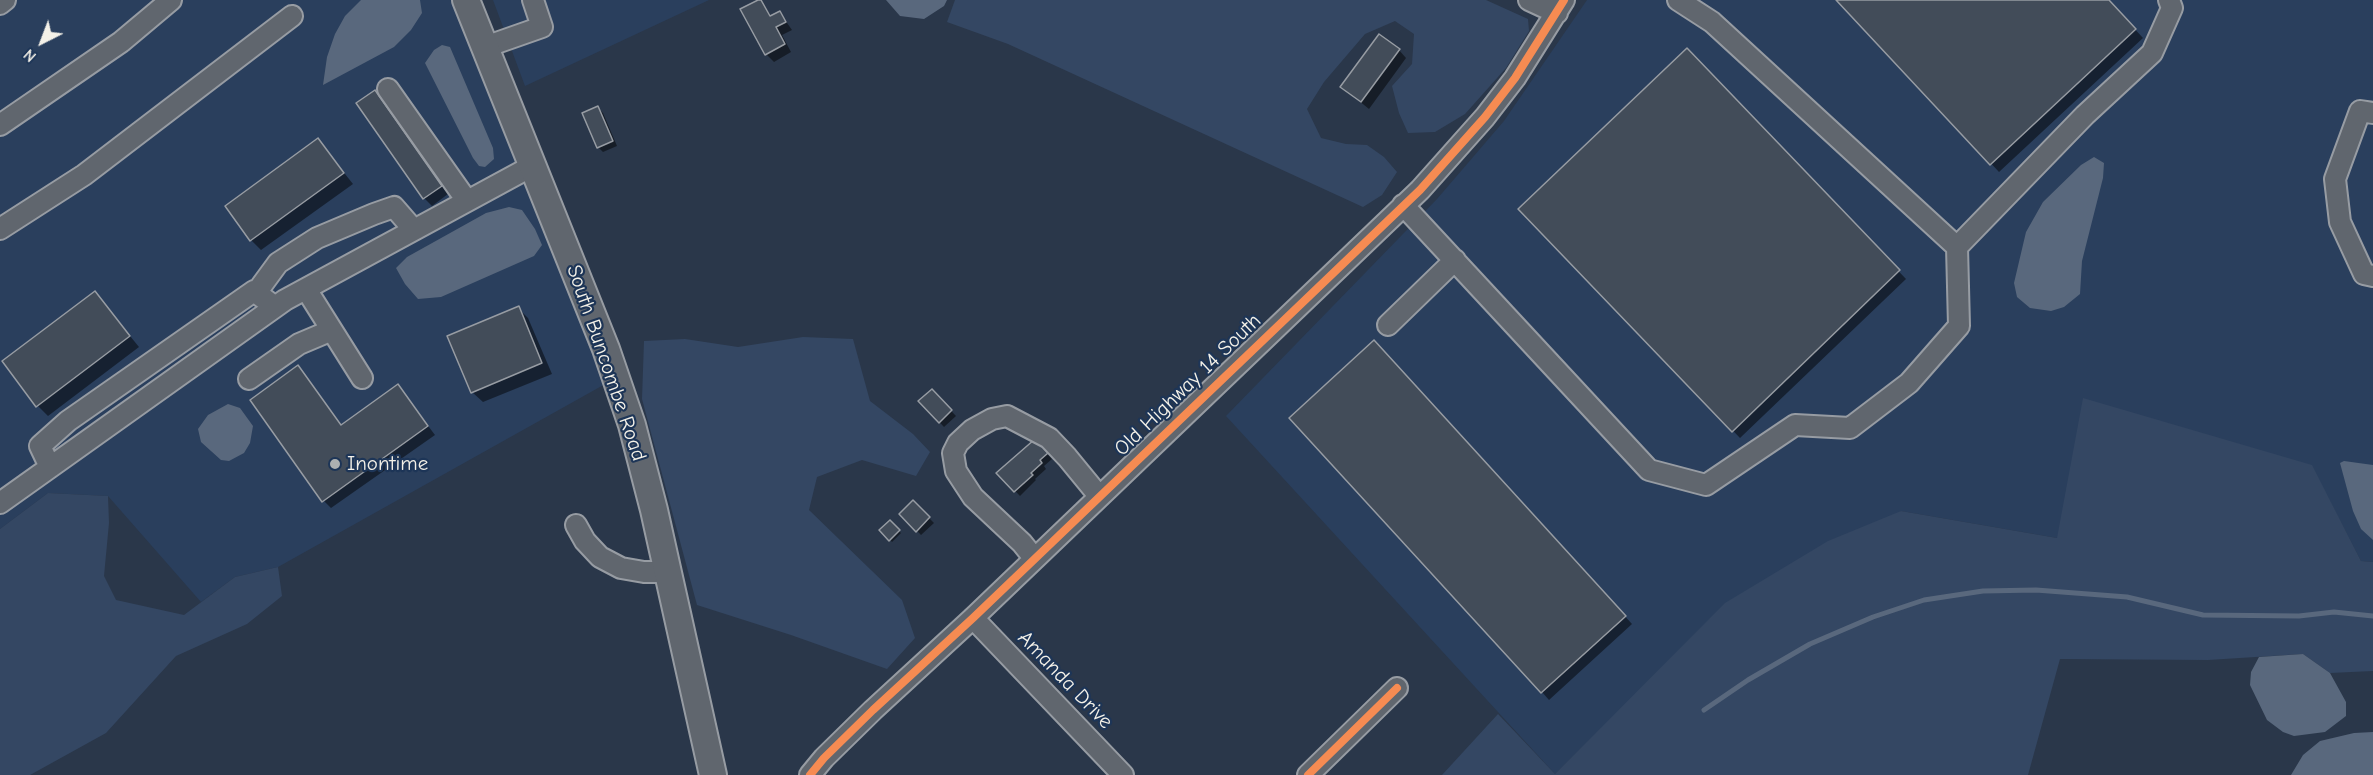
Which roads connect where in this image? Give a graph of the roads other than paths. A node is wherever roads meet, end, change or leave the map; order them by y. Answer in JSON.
{"nodes":[{"id":1,"x":5,"y":0,"type":"edge"},
{"id":2,"x":171,"y":0,"type":"edge"},
{"id":3,"x":466,"y":0,"type":"edge"},
{"id":4,"x":533,"y":0,"type":"edge"},
{"id":5,"x":1529,"y":0,"type":"edge"},
{"id":6,"x":1678,"y":0,"type":"edge"},
{"id":7,"x":2169,"y":0,"type":"edge"},
{"id":8,"x":0,"y":4,"type":"edge"},
{"id":9,"x":1560,"y":7,"type":"edge"},
{"id":10,"x":292,"y":16,"type":"dead end"},
{"id":11,"x":485,"y":47,"type":"junction"},
{"id":12,"x":388,"y":89,"type":"dead end"},
{"id":13,"x":2373,"y":113,"type":"edge"},
{"id":14,"x":0,"y":124,"type":"edge"},
{"id":15,"x":532,"y":166,"type":"junction"},
{"id":16,"x":467,"y":201,"type":"junction"},
{"id":17,"x":1403,"y":205,"type":"junction"},
{"id":18,"x":0,"y":230,"type":"edge"},
{"id":19,"x":414,"y":230,"type":"junction"},
{"id":20,"x":1958,"y":247,"type":"junction"},
{"id":21,"x":1455,"y":260,"type":"junction"},
{"id":22,"x":2373,"y":276,"type":"edge"},
{"id":23,"x":306,"y":289,"type":"junction"},
{"id":24,"x":256,"y":293,"type":"junction"},
{"id":25,"x":275,"y":307,"type":"junction"},
{"id":26,"x":1388,"y":325,"type":"dead end"},
{"id":27,"x":329,"y":327,"type":"junction"},
{"id":28,"x":362,"y":378,"type":"dead end"},
{"id":29,"x":249,"y":379,"type":"dead end"},
{"id":30,"x":50,"y":467,"type":"junction"},
{"id":31,"x":1099,"y":496,"type":"junction"},
{"id":32,"x":0,"y":503,"type":"edge"},
{"id":33,"x":576,"y":525,"type":"dead end"},
{"id":34,"x":1034,"y":558,"type":"junction"},
{"id":35,"x":668,"y":572,"type":"junction"},
{"id":36,"x":973,"y":618,"type":"junction"},
{"id":37,"x":1397,"y":688,"type":"dead end"},
{"id":38,"x":713,"y":775,"type":"edge"},
{"id":39,"x":810,"y":775,"type":"edge"},
{"id":40,"x":1123,"y":775,"type":"edge"},
{"id":41,"x":1308,"y":775,"type":"edge"}],
"edges":[{"from":1,"to":8,"type":"street"},
{"from":2,"to":14,"type":"street"},
{"from":3,"to":11,"type":"main road","name":"South Buncombe Road"},
{"from":4,"to":11,"type":"street"},
{"from":5,"to":9,"type":"street"},
{"from":6,"to":20,"type":"street"},
{"from":7,"to":20,"type":"street"},
{"from":9,"to":17,"type":"street","name":"Old Highway 14 South"},
{"from":10,"to":18,"type":"street"},
{"from":11,"to":15,"type":"main road","name":"South Buncombe Road"},
{"from":12,"to":16,"type":"street"},
{"from":13,"to":22,"type":"street"},
{"from":15,"to":16,"type":"street"},
{"from":15,"to":35,"type":"main road","name":"South Buncombe Road"},
{"from":16,"to":19,"type":"street"},
{"from":17,"to":21,"type":"street"},
{"from":17,"to":31,"type":"street","name":"Old Highway 14 South"},
{"from":19,"to":23,"type":"street"},
{"from":19,"to":24,"type":"street"},
{"from":20,"to":21,"type":"street"},
{"from":21,"to":26,"type":"street"},
{"from":23,"to":25,"type":"street"},
{"from":23,"to":27,"type":"street"},
{"from":24,"to":25,"type":"street"},
{"from":24,"to":30,"type":"street"},
{"from":25,"to":30,"type":"street"},
{"from":27,"to":28,"type":"street"},
{"from":27,"to":29,"type":"street"},
{"from":30,"to":32,"type":"street"},
{"from":31,"to":34,"type":"street","name":"Old Highway 14 South"},
{"from":31,"to":34,"type":"street"},
{"from":33,"to":35,"type":"street"},
{"from":34,"to":36,"type":"street","name":"Old Highway 14 South"},
{"from":35,"to":38,"type":"main road","name":"South Buncombe Road"},
{"from":36,"to":39,"type":"street","name":"Old Highway 14 South"},
{"from":36,"to":40,"type":"street","name":"Amanda Drive"},
{"from":37,"to":41,"type":"street"}]}
